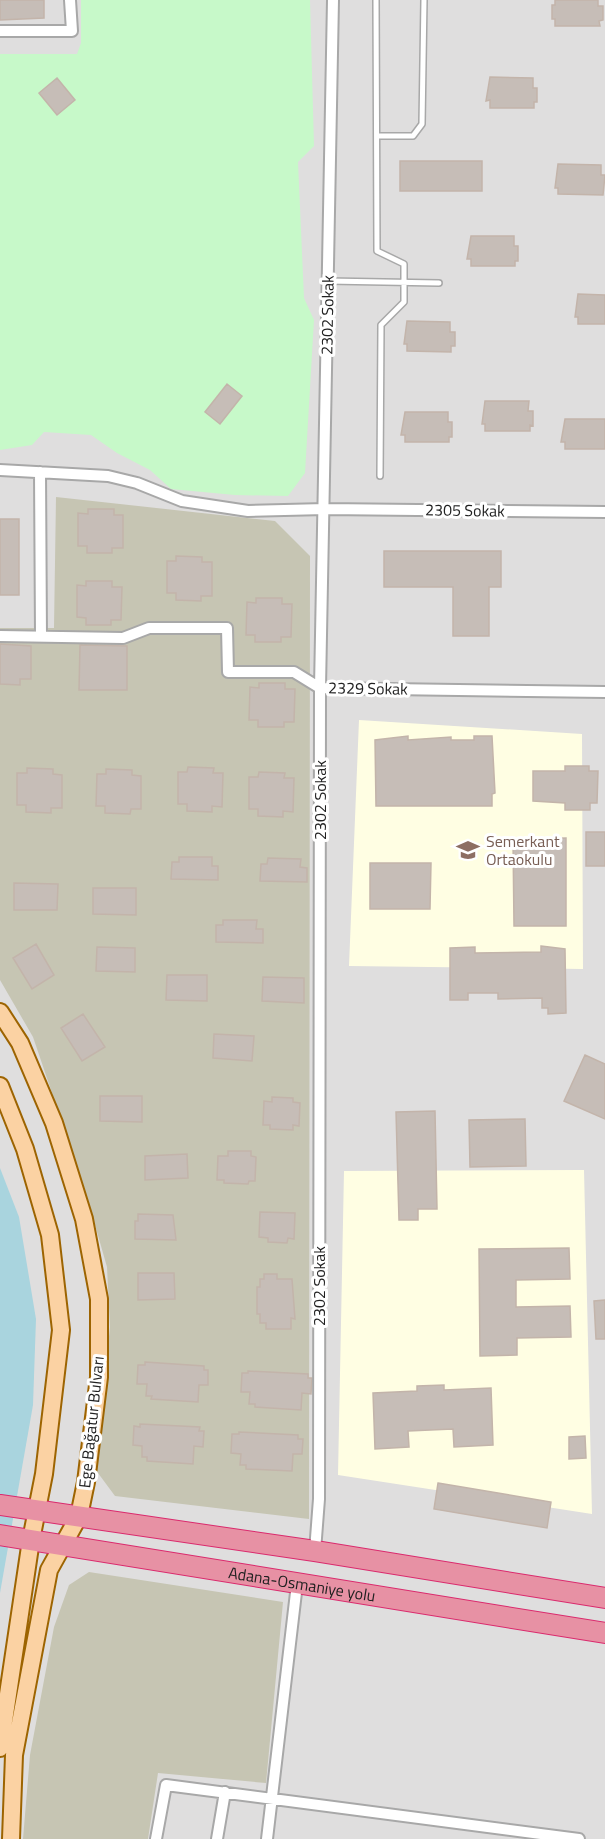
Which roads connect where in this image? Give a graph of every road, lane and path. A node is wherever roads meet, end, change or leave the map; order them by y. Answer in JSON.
{"nodes":[{"id":1,"x":70,"y":0,"type":"edge"},
{"id":2,"x":333,"y":0,"type":"edge"},
{"id":3,"x":376,"y":0,"type":"edge"},
{"id":4,"x":424,"y":0,"type":"edge"},
{"id":5,"x":0,"y":31,"type":"edge"},
{"id":6,"x":377,"y":136,"type":"junction"},
{"id":7,"x":328,"y":281,"type":"junction"},
{"id":8,"x":405,"y":282,"type":"junction"},
{"id":9,"x":438,"y":283,"type":"dead end"},
{"id":10,"x":0,"y":470,"type":"edge"},
{"id":11,"x":40,"y":472,"type":"junction"},
{"id":12,"x":380,"y":476,"type":"dead end"},
{"id":13,"x":325,"y":509,"type":"junction"},
{"id":14,"x":605,"y":512,"type":"edge"},
{"id":15,"x":0,"y":636,"type":"edge"},
{"id":16,"x":41,"y":636,"type":"junction"},
{"id":17,"x":320,"y":688,"type":"junction"},
{"id":18,"x":605,"y":692,"type":"edge"},
{"id":19,"x":0,"y":1012,"type":"edge"},
{"id":20,"x":0,"y":1086,"type":"edge"},
{"id":21,"x":0,"y":1505,"type":"edge"},
{"id":22,"x":32,"y":1511,"type":"junction"},
{"id":23,"x":79,"y":1516,"type":"junction"},
{"id":24,"x":0,"y":1535,"type":"edge"},
{"id":25,"x":27,"y":1539,"type":"junction"},
{"id":26,"x":64,"y":1545,"type":"junction"},
{"id":27,"x":315,"y":1551,"type":"junction"},
{"id":28,"x":297,"y":1584,"type":"junction"},
{"id":29,"x":605,"y":1598,"type":"edge"},
{"id":30,"x":605,"y":1633,"type":"edge"},
{"id":31,"x":0,"y":1748,"type":"edge"},
{"id":32,"x":225,"y":1792,"type":"junction"},
{"id":33,"x":273,"y":1798,"type":"junction"},
{"id":34,"x":11,"y":1839,"type":"edge"},
{"id":35,"x":156,"y":1839,"type":"edge"},
{"id":36,"x":217,"y":1839,"type":"edge"},
{"id":37,"x":267,"y":1839,"type":"edge"},
{"id":38,"x":579,"y":1839,"type":"edge"}],
"edges":[{"from":1,"to":5,"type":"street"},
{"from":2,"to":7,"type":"street","name":"2302 Sokak"},
{"from":3,"to":6,"type":"lane"},
{"from":4,"to":6,"type":"lane"},
{"from":6,"to":8,"type":"lane"},
{"from":7,"to":8,"type":"lane"},
{"from":7,"to":13,"type":"street","name":"2302 Sokak"},
{"from":8,"to":9,"type":"lane"},
{"from":8,"to":12,"type":"lane"},
{"from":10,"to":11,"type":"street","name":"2305 Sokak"},
{"from":11,"to":13,"type":"street","name":"2305 Sokak"},
{"from":11,"to":16,"type":"street"},
{"from":13,"to":14,"type":"street","name":"2305 Sokak"},
{"from":13,"to":17,"type":"street","name":"2302 Sokak"},
{"from":15,"to":16,"type":"street","name":"2329 Sokak"},
{"from":16,"to":17,"type":"street","name":"2329 Sokak"},
{"from":17,"to":18,"type":"street","name":"2329 Sokak"},
{"from":17,"to":27,"type":"street","name":"2302 Sokak"},
{"from":19,"to":23,"type":"main road","name":"Ege Bağatur Bulvarı"},
{"from":20,"to":22,"type":"main road"},
{"from":21,"to":22,"type":"highway","name":"Adana-Osmaniye yolu"},
{"from":22,"to":23,"type":"highway","name":"Adana-Osmaniye yolu"},
{"from":22,"to":25,"type":"main road"},
{"from":23,"to":26,"type":"main road","name":"Ege Bağatur Bulvarı"},
{"from":23,"to":27,"type":"highway","name":"Adana-Osmaniye yolu"},
{"from":24,"to":25,"type":"highway","name":"Adana-Osmaniye yolu"},
{"from":25,"to":26,"type":"highway","name":"Adana-Osmaniye yolu"},
{"from":25,"to":31,"type":"main road"},
{"from":26,"to":28,"type":"highway","name":"Adana-Osmaniye yolu"},
{"from":26,"to":34,"type":"main road","name":"Ege Bağatur Bulvarı"},
{"from":27,"to":29,"type":"highway","name":"Adana-Osmaniye yolu"},
{"from":28,"to":30,"type":"highway","name":"Adana-Osmaniye yolu"},
{"from":28,"to":33,"type":"street"},
{"from":32,"to":33,"type":"street"},
{"from":32,"to":35,"type":"street"},
{"from":32,"to":36,"type":"street"},
{"from":33,"to":37,"type":"street"},
{"from":33,"to":38,"type":"street"}]}
